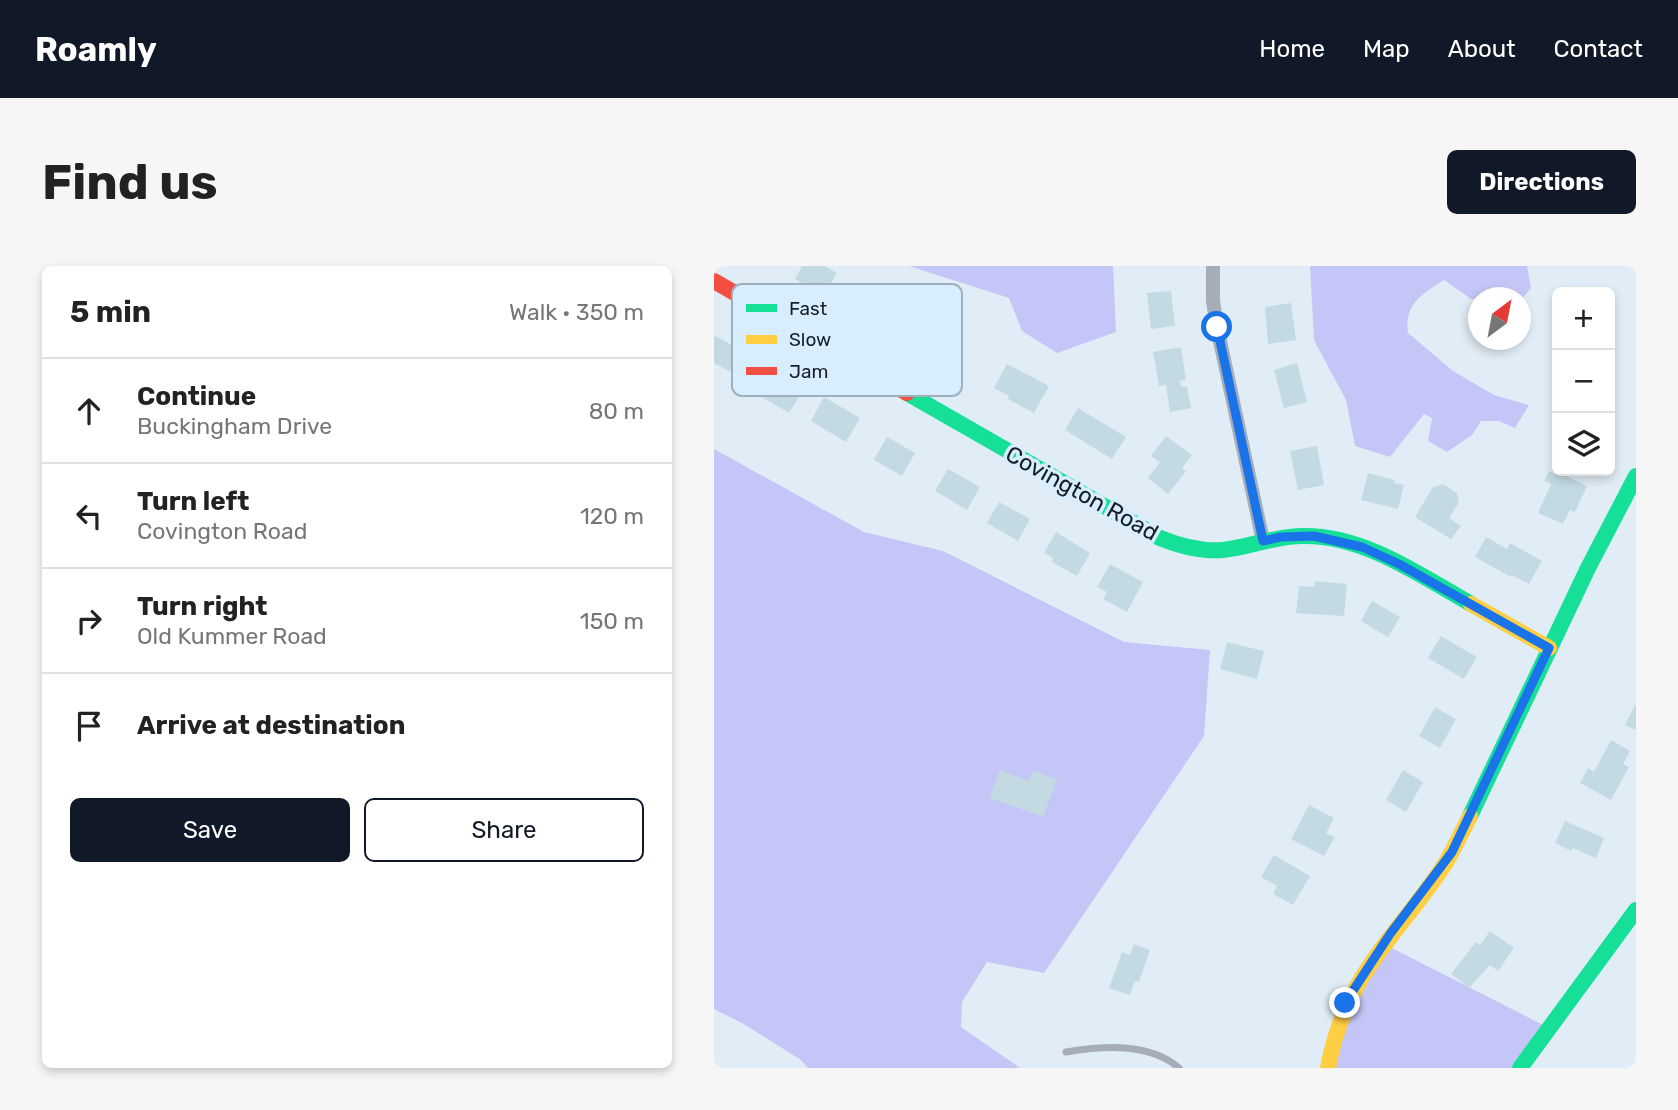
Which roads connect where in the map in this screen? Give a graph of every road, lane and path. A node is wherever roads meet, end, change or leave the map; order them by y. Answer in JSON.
{"nodes":[{"id":1,"x":1213,"y":266,"type":"edge"},
{"id":2,"x":714,"y":281,"type":"edge"},
{"id":3,"x":732,"y":292,"type":"edge"},
{"id":4,"x":911,"y":396,"type":"edge"},
{"id":5,"x":1636,"y":476,"type":"edge"},
{"id":6,"x":1263,"y":541,"type":"junction"},
{"id":7,"x":1549,"y":648,"type":"junction"},
{"id":8,"x":1636,"y":911,"type":"edge"},
{"id":9,"x":1066,"y":1052,"type":"dead end"},
{"id":10,"x":1179,"y":1068,"type":"edge"},
{"id":11,"x":1328,"y":1068,"type":"edge"},
{"id":12,"x":1520,"y":1068,"type":"edge"}],
"edges":[{"from":1,"to":6,"type":"street"},
{"from":2,"to":3,"type":"street","name":"Covington Road"},
{"from":4,"to":6,"type":"street","name":"Covington Road"},
{"from":5,"to":7,"type":"street"},
{"from":6,"to":7,"type":"street","name":"Covington Road"},
{"from":7,"to":11,"type":"street"},
{"from":8,"to":12,"type":"street"},
{"from":9,"to":10,"type":"lane"}]}
